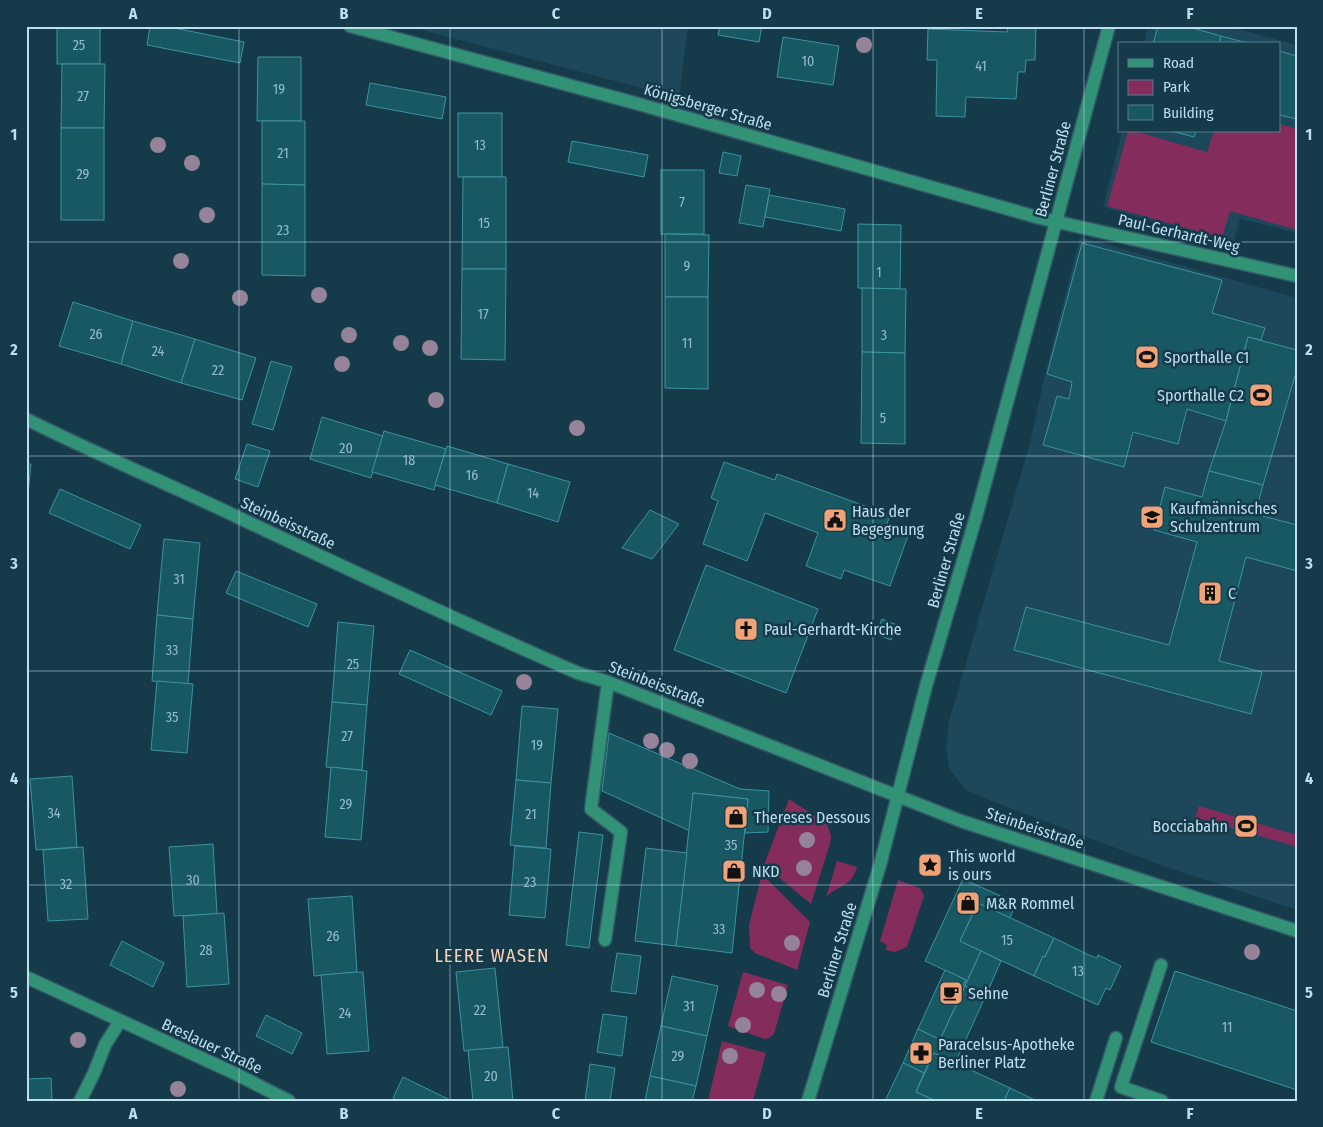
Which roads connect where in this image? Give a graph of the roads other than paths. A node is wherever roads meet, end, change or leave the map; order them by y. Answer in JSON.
{"nodes":[{"id":1,"x":350,"y":26,"type":"edge"},
{"id":2,"x":1109,"y":26,"type":"edge"},
{"id":3,"x":1055,"y":222,"type":"junction"},
{"id":4,"x":1297,"y":276,"type":"edge"},
{"id":5,"x":26,"y":419,"type":"edge"},
{"id":6,"x":608,"y":682,"type":"junction"},
{"id":7,"x":897,"y":796,"type":"junction"},
{"id":8,"x":1297,"y":931,"type":"edge"},
{"id":9,"x":605,"y":940,"type":"dead end"},
{"id":10,"x":1161,"y":965,"type":"dead end"},
{"id":11,"x":26,"y":977,"type":"edge"},
{"id":12,"x":120,"y":1021,"type":"junction"},
{"id":13,"x":1116,"y":1038,"type":"dead end"},
{"id":14,"x":80,"y":1101,"type":"edge"},
{"id":15,"x":290,"y":1101,"type":"edge"},
{"id":16,"x":808,"y":1101,"type":"edge"},
{"id":17,"x":1096,"y":1101,"type":"edge"},
{"id":18,"x":1162,"y":1101,"type":"edge"}],
"edges":[{"from":1,"to":3,"type":"street","name":"Königsberger Straße"},
{"from":2,"to":3,"type":"street","name":"Berliner Straße"},
{"from":3,"to":4,"type":"street","name":"Paul-Gerhardt-Weg"},
{"from":3,"to":7,"type":"street","name":"Berliner Straße"},
{"from":5,"to":6,"type":"street","name":"Steinbeisstraße"},
{"from":6,"to":7,"type":"street","name":"Steinbeisstraße"},
{"from":6,"to":9,"type":"street"},
{"from":7,"to":8,"type":"street","name":"Steinbeisstraße"},
{"from":7,"to":16,"type":"street","name":"Berliner Straße"},
{"from":10,"to":18,"type":"street"},
{"from":11,"to":12,"type":"street","name":"Breslauer Straße"},
{"from":12,"to":14,"type":"street"},
{"from":12,"to":15,"type":"street","name":"Breslauer Straße"},
{"from":13,"to":17,"type":"street"}]}
